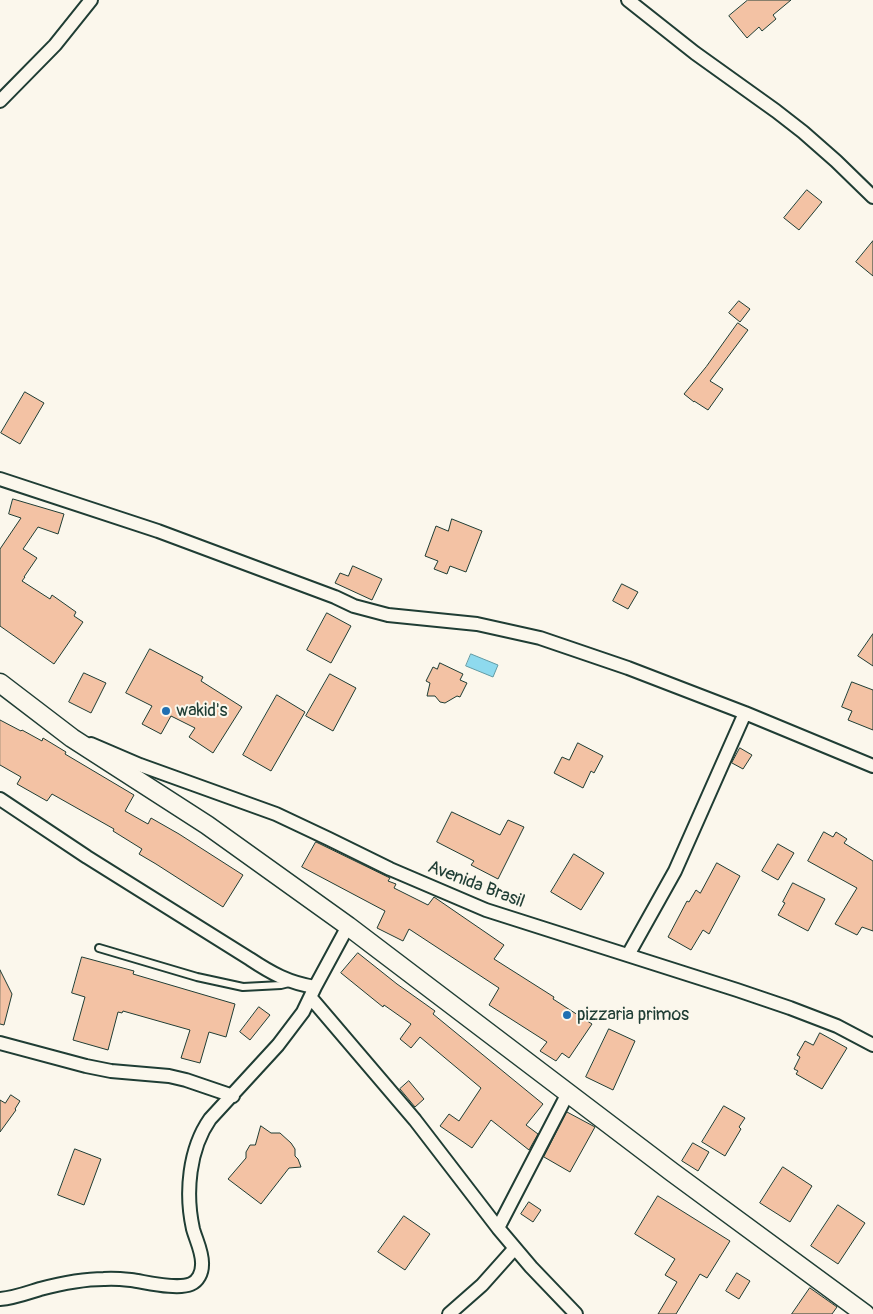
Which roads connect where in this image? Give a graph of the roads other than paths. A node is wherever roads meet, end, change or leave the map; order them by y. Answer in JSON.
{"nodes":[{"id":1,"x":91,"y":0,"type":"edge"},
{"id":2,"x":628,"y":0,"type":"edge"},
{"id":3,"x":0,"y":101,"type":"edge"},
{"id":4,"x":873,"y":196,"type":"edge"},
{"id":5,"x":0,"y":479,"type":"edge"},
{"id":6,"x":0,"y":683,"type":"edge"},
{"id":7,"x":745,"y":713,"type":"junction"},
{"id":8,"x":72,"y":738,"type":"junction"},
{"id":9,"x":873,"y":766,"type":"edge"},
{"id":10,"x":0,"y":799,"type":"edge"},
{"id":11,"x":348,"y":926,"type":"junction"},
{"id":12,"x":99,"y":948,"type":"dead end"},
{"id":13,"x":628,"y":955,"type":"junction"},
{"id":14,"x":292,"y":982,"type":"junction"},
{"id":15,"x":313,"y":992,"type":"junction"},
{"id":16,"x":0,"y":1043,"type":"edge"},
{"id":17,"x":873,"y":1045,"type":"edge"},
{"id":18,"x":568,"y":1093,"type":"junction"},
{"id":19,"x":233,"y":1096,"type":"junction"},
{"id":20,"x":498,"y":1228,"type":"junction"},
{"id":21,"x":515,"y":1248,"type":"junction"},
{"id":22,"x":0,"y":1299,"type":"edge"},
{"id":23,"x":449,"y":1314,"type":"edge"},
{"id":24,"x":576,"y":1314,"type":"edge"},
{"id":25,"x":865,"y":1314,"type":"edge"}],
"edges":[{"from":1,"to":3,"type":"street"},
{"from":2,"to":4,"type":"street"},
{"from":5,"to":7,"type":"street"},
{"from":6,"to":8,"type":"main road"},
{"from":7,"to":9,"type":"street"},
{"from":7,"to":13,"type":"street"},
{"from":8,"to":11,"type":"main road"},
{"from":8,"to":13,"type":"street","name":"Avenida Brasil"},
{"from":10,"to":14,"type":"street"},
{"from":11,"to":15,"type":"street"},
{"from":11,"to":18,"type":"main road"},
{"from":12,"to":14,"type":"lane"},
{"from":13,"to":17,"type":"street","name":"Avenida Brasil"},
{"from":14,"to":15,"type":"street"},
{"from":15,"to":19,"type":"street"},
{"from":15,"to":20,"type":"street"},
{"from":16,"to":19,"type":"street"},
{"from":18,"to":20,"type":"street"},
{"from":18,"to":25,"type":"main road"},
{"from":19,"to":22,"type":"street"},
{"from":20,"to":21,"type":"street"},
{"from":21,"to":23,"type":"street"},
{"from":21,"to":24,"type":"street"}]}
